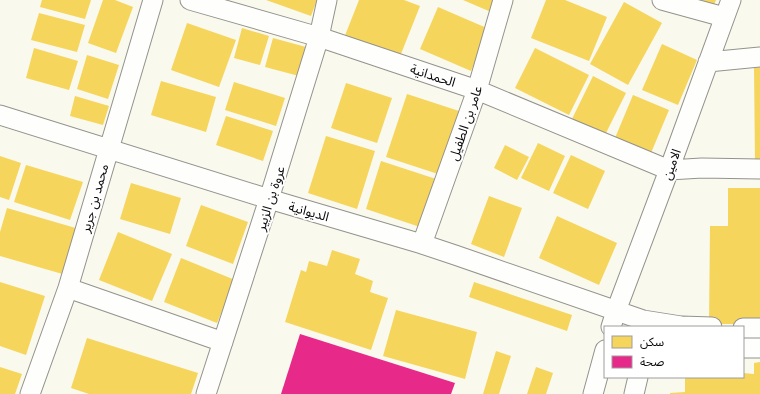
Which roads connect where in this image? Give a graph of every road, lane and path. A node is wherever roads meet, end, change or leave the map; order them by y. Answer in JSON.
{"nodes":[{"id":1,"x":153,"y":0,"type":"edge"},
{"id":2,"x":190,"y":0,"type":"edge"},
{"id":3,"x":327,"y":0,"type":"edge"},
{"id":4,"x":503,"y":0,"type":"edge"},
{"id":5,"x":662,"y":0,"type":"edge"},
{"id":6,"x":728,"y":8,"type":"edge"},
{"id":7,"x":319,"y":37,"type":"junction"},
{"id":8,"x":760,"y":57,"type":"edge"},
{"id":9,"x":708,"y":62,"type":"junction"},
{"id":10,"x":477,"y":90,"type":"junction"},
{"id":11,"x":0,"y":115,"type":"edge"},
{"id":12,"x":108,"y":149,"type":"junction"},
{"id":13,"x":760,"y":169,"type":"edge"},
{"id":14,"x":669,"y":170,"type":"junction"},
{"id":15,"x":270,"y":199,"type":"junction"},
{"id":16,"x":422,"y":244,"type":"junction"},
{"id":17,"x":68,"y":288,"type":"junction"},
{"id":18,"x":614,"y":319,"type":"edge"},
{"id":19,"x":681,"y":326,"type":"edge"},
{"id":20,"x":744,"y":328,"type":"edge"},
{"id":21,"x":760,"y":328,"type":"edge"},
{"id":22,"x":223,"y":342,"type":"junction"},
{"id":23,"x":744,"y":348,"type":"edge"},
{"id":24,"x":760,"y":348,"type":"edge"},
{"id":25,"x":604,"y":354,"type":"edge"},
{"id":26,"x":638,"y":378,"type":"edge"},
{"id":27,"x":30,"y":394,"type":"edge"},
{"id":28,"x":206,"y":394,"type":"edge"},
{"id":29,"x":593,"y":394,"type":"edge"},
{"id":30,"x":634,"y":394,"type":"edge"}],
"edges":[{"from":1,"to":12,"type":"street","name":"محمد بن جرير"},
{"from":2,"to":7,"type":"street","name":"الحمدانية"},
{"from":3,"to":7,"type":"street","name":"عروة بن الزبير"},
{"from":4,"to":10,"type":"street","name":"عامر بن الطفيل"},
{"from":5,"to":6,"type":"street"},
{"from":6,"to":9,"type":"street","name":"الامين"},
{"from":7,"to":10,"type":"street","name":"الحمدانية"},
{"from":7,"to":15,"type":"street","name":"عروة بن الزبير"},
{"from":8,"to":9,"type":"street"},
{"from":9,"to":14,"type":"street","name":"الامين"},
{"from":10,"to":14,"type":"street","name":"الحمدانية"},
{"from":10,"to":16,"type":"street","name":"عامر بن الطفيل"},
{"from":11,"to":12,"type":"street","name":"الديوانية"},
{"from":12,"to":15,"type":"street","name":"الديوانية"},
{"from":12,"to":17,"type":"street","name":"محمد بن جرير"},
{"from":13,"to":14,"type":"street"},
{"from":14,"to":18,"type":"street","name":"الامين"},
{"from":15,"to":16,"type":"street","name":"الديوانية"},
{"from":15,"to":22,"type":"street","name":"عروة بن الزبير"},
{"from":16,"to":18,"type":"street","name":"الديوانية"},
{"from":17,"to":22,"type":"street"},
{"from":17,"to":27,"type":"street","name":"محمد بن جرير"},
{"from":18,"to":19,"type":"street","name":"الديوانية"},
{"from":20,"to":21,"type":"street"},
{"from":22,"to":28,"type":"street","name":"عروة بن الزبير"},
{"from":23,"to":24,"type":"street"},
{"from":25,"to":29,"type":"street"},
{"from":26,"to":30,"type":"street"}]}
